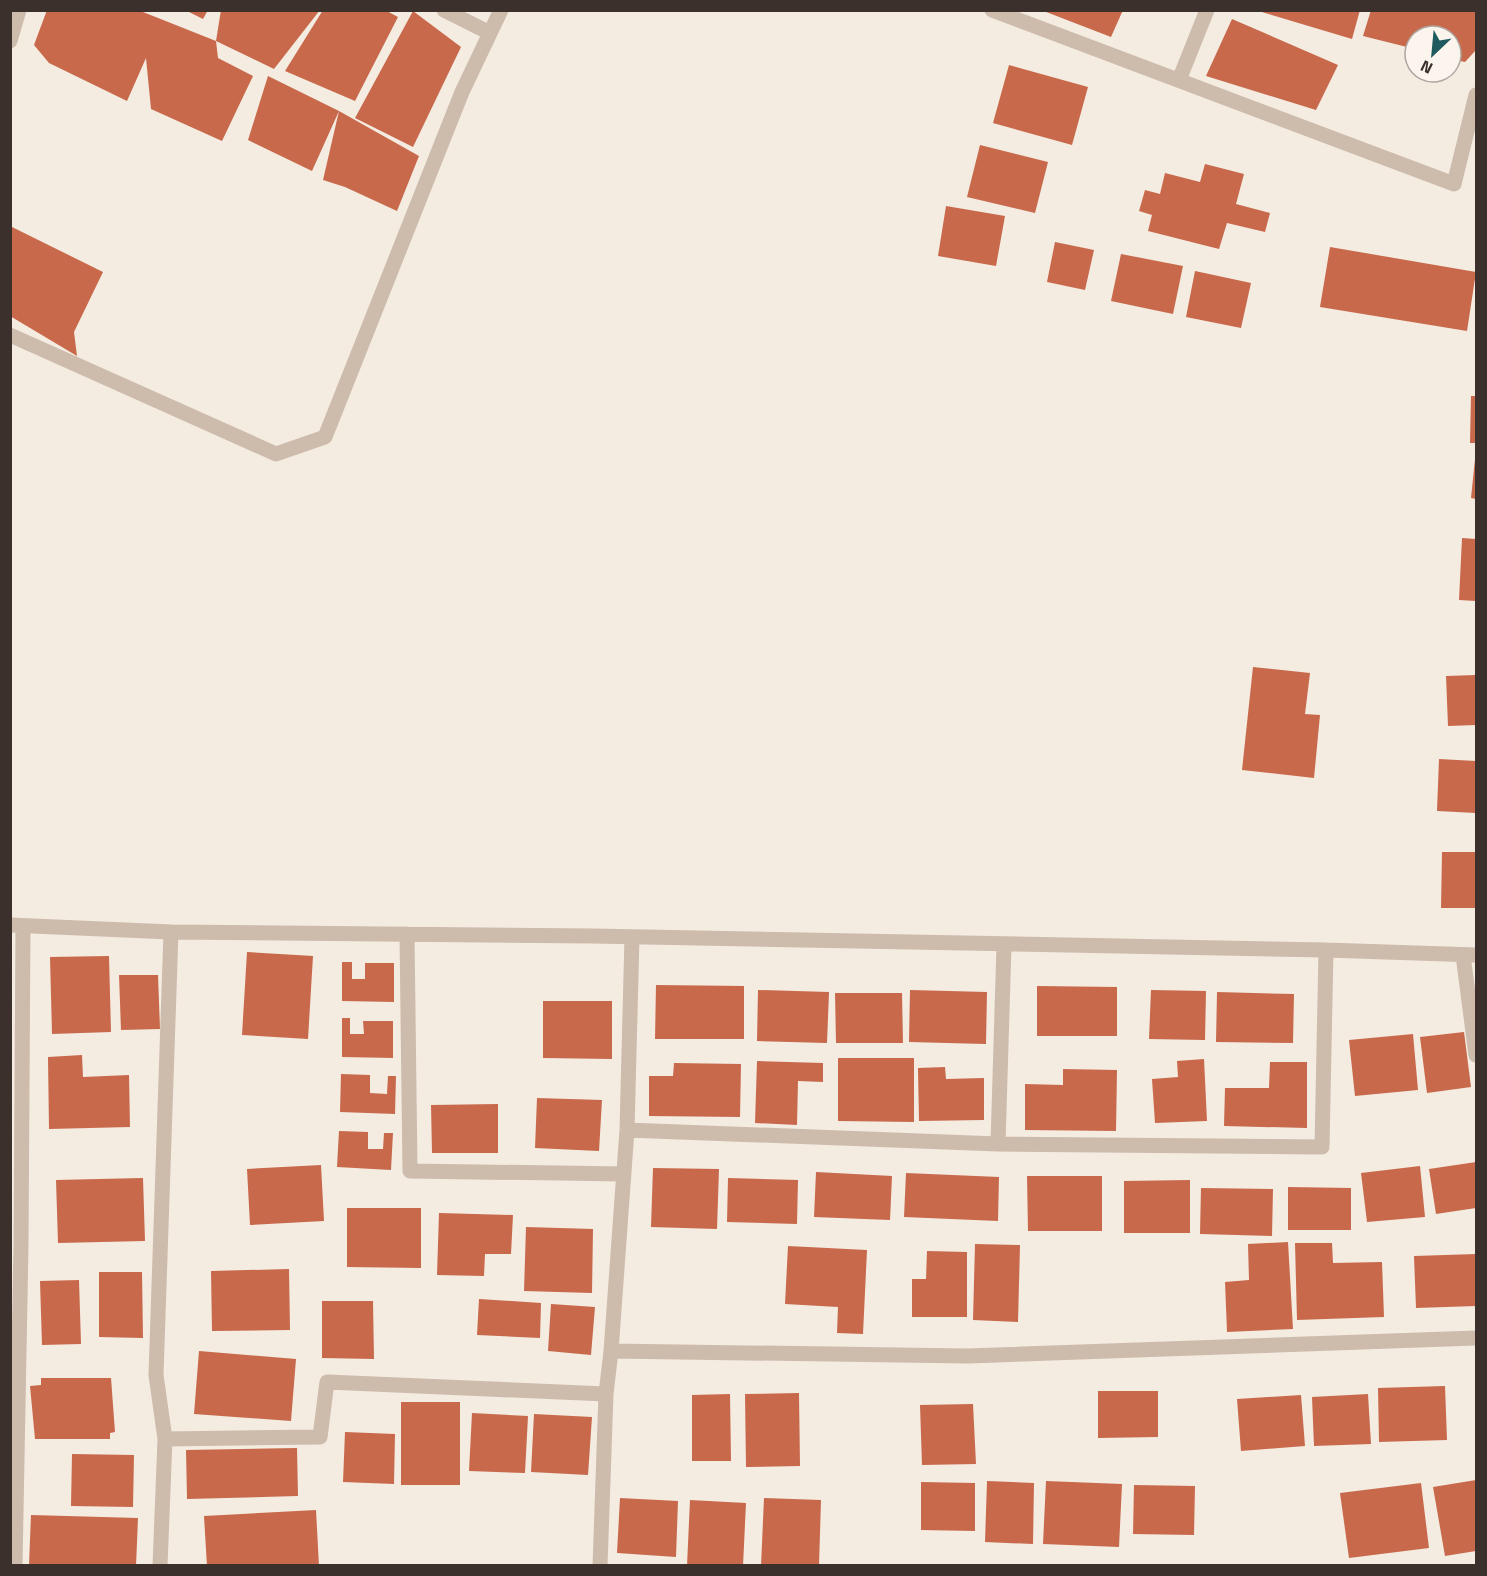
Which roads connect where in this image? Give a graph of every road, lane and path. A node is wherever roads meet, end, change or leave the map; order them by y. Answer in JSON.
{"nodes":[{"id":1,"x":19,"y":10,"type":"edge"},
{"id":2,"x":444,"y":10,"type":"edge"},
{"id":3,"x":501,"y":10,"type":"edge"},
{"id":4,"x":992,"y":10,"type":"edge"},
{"id":5,"x":1207,"y":10,"type":"edge"},
{"id":6,"x":490,"y":33,"type":"junction"},
{"id":7,"x":10,"y":40,"type":"edge"},
{"id":8,"x":1179,"y":80,"type":"junction"},
{"id":9,"x":1476,"y":95,"type":"edge"},
{"id":10,"x":10,"y":335,"type":"edge"},
{"id":11,"x":17,"y":925,"type":"edge"},
{"id":12,"x":171,"y":932,"type":"junction"},
{"id":13,"x":406,"y":934,"type":"junction"},
{"id":14,"x":632,"y":937,"type":"junction"},
{"id":15,"x":1004,"y":945,"type":"junction"},
{"id":16,"x":1326,"y":950,"type":"junction"},
{"id":17,"x":1469,"y":955,"type":"edge"},
{"id":18,"x":1476,"y":1055,"type":"edge"},
{"id":19,"x":627,"y":1130,"type":"junction"},
{"id":20,"x":998,"y":1144,"type":"junction"},
{"id":21,"x":624,"y":1174,"type":"junction"},
{"id":22,"x":1476,"y":1338,"type":"edge"},
{"id":23,"x":611,"y":1351,"type":"junction"},
{"id":24,"x":606,"y":1394,"type":"junction"},
{"id":25,"x":14,"y":1402,"type":"edge"},
{"id":26,"x":165,"y":1439,"type":"junction"},
{"id":27,"x":15,"y":1566,"type":"edge"},
{"id":28,"x":160,"y":1566,"type":"edge"},
{"id":29,"x":600,"y":1566,"type":"edge"}],
"edges":[{"from":1,"to":7,"type":"street"},
{"from":2,"to":6,"type":"street"},
{"from":3,"to":6,"type":"street"},
{"from":4,"to":8,"type":"street"},
{"from":5,"to":8,"type":"street"},
{"from":6,"to":10,"type":"street"},
{"from":8,"to":9,"type":"street"},
{"from":11,"to":12,"type":"street"},
{"from":11,"to":25,"type":"street"},
{"from":12,"to":13,"type":"street"},
{"from":12,"to":26,"type":"street"},
{"from":13,"to":14,"type":"street"},
{"from":13,"to":21,"type":"street"},
{"from":14,"to":15,"type":"street"},
{"from":14,"to":19,"type":"street"},
{"from":15,"to":16,"type":"street"},
{"from":15,"to":20,"type":"street"},
{"from":16,"to":17,"type":"street"},
{"from":16,"to":20,"type":"street"},
{"from":17,"to":18,"type":"street"},
{"from":19,"to":20,"type":"street"},
{"from":19,"to":21,"type":"street"},
{"from":21,"to":23,"type":"street"},
{"from":22,"to":23,"type":"street"},
{"from":23,"to":24,"type":"street"},
{"from":24,"to":26,"type":"street"},
{"from":24,"to":29,"type":"street"},
{"from":25,"to":27,"type":"street"},
{"from":26,"to":28,"type":"street"}]}
